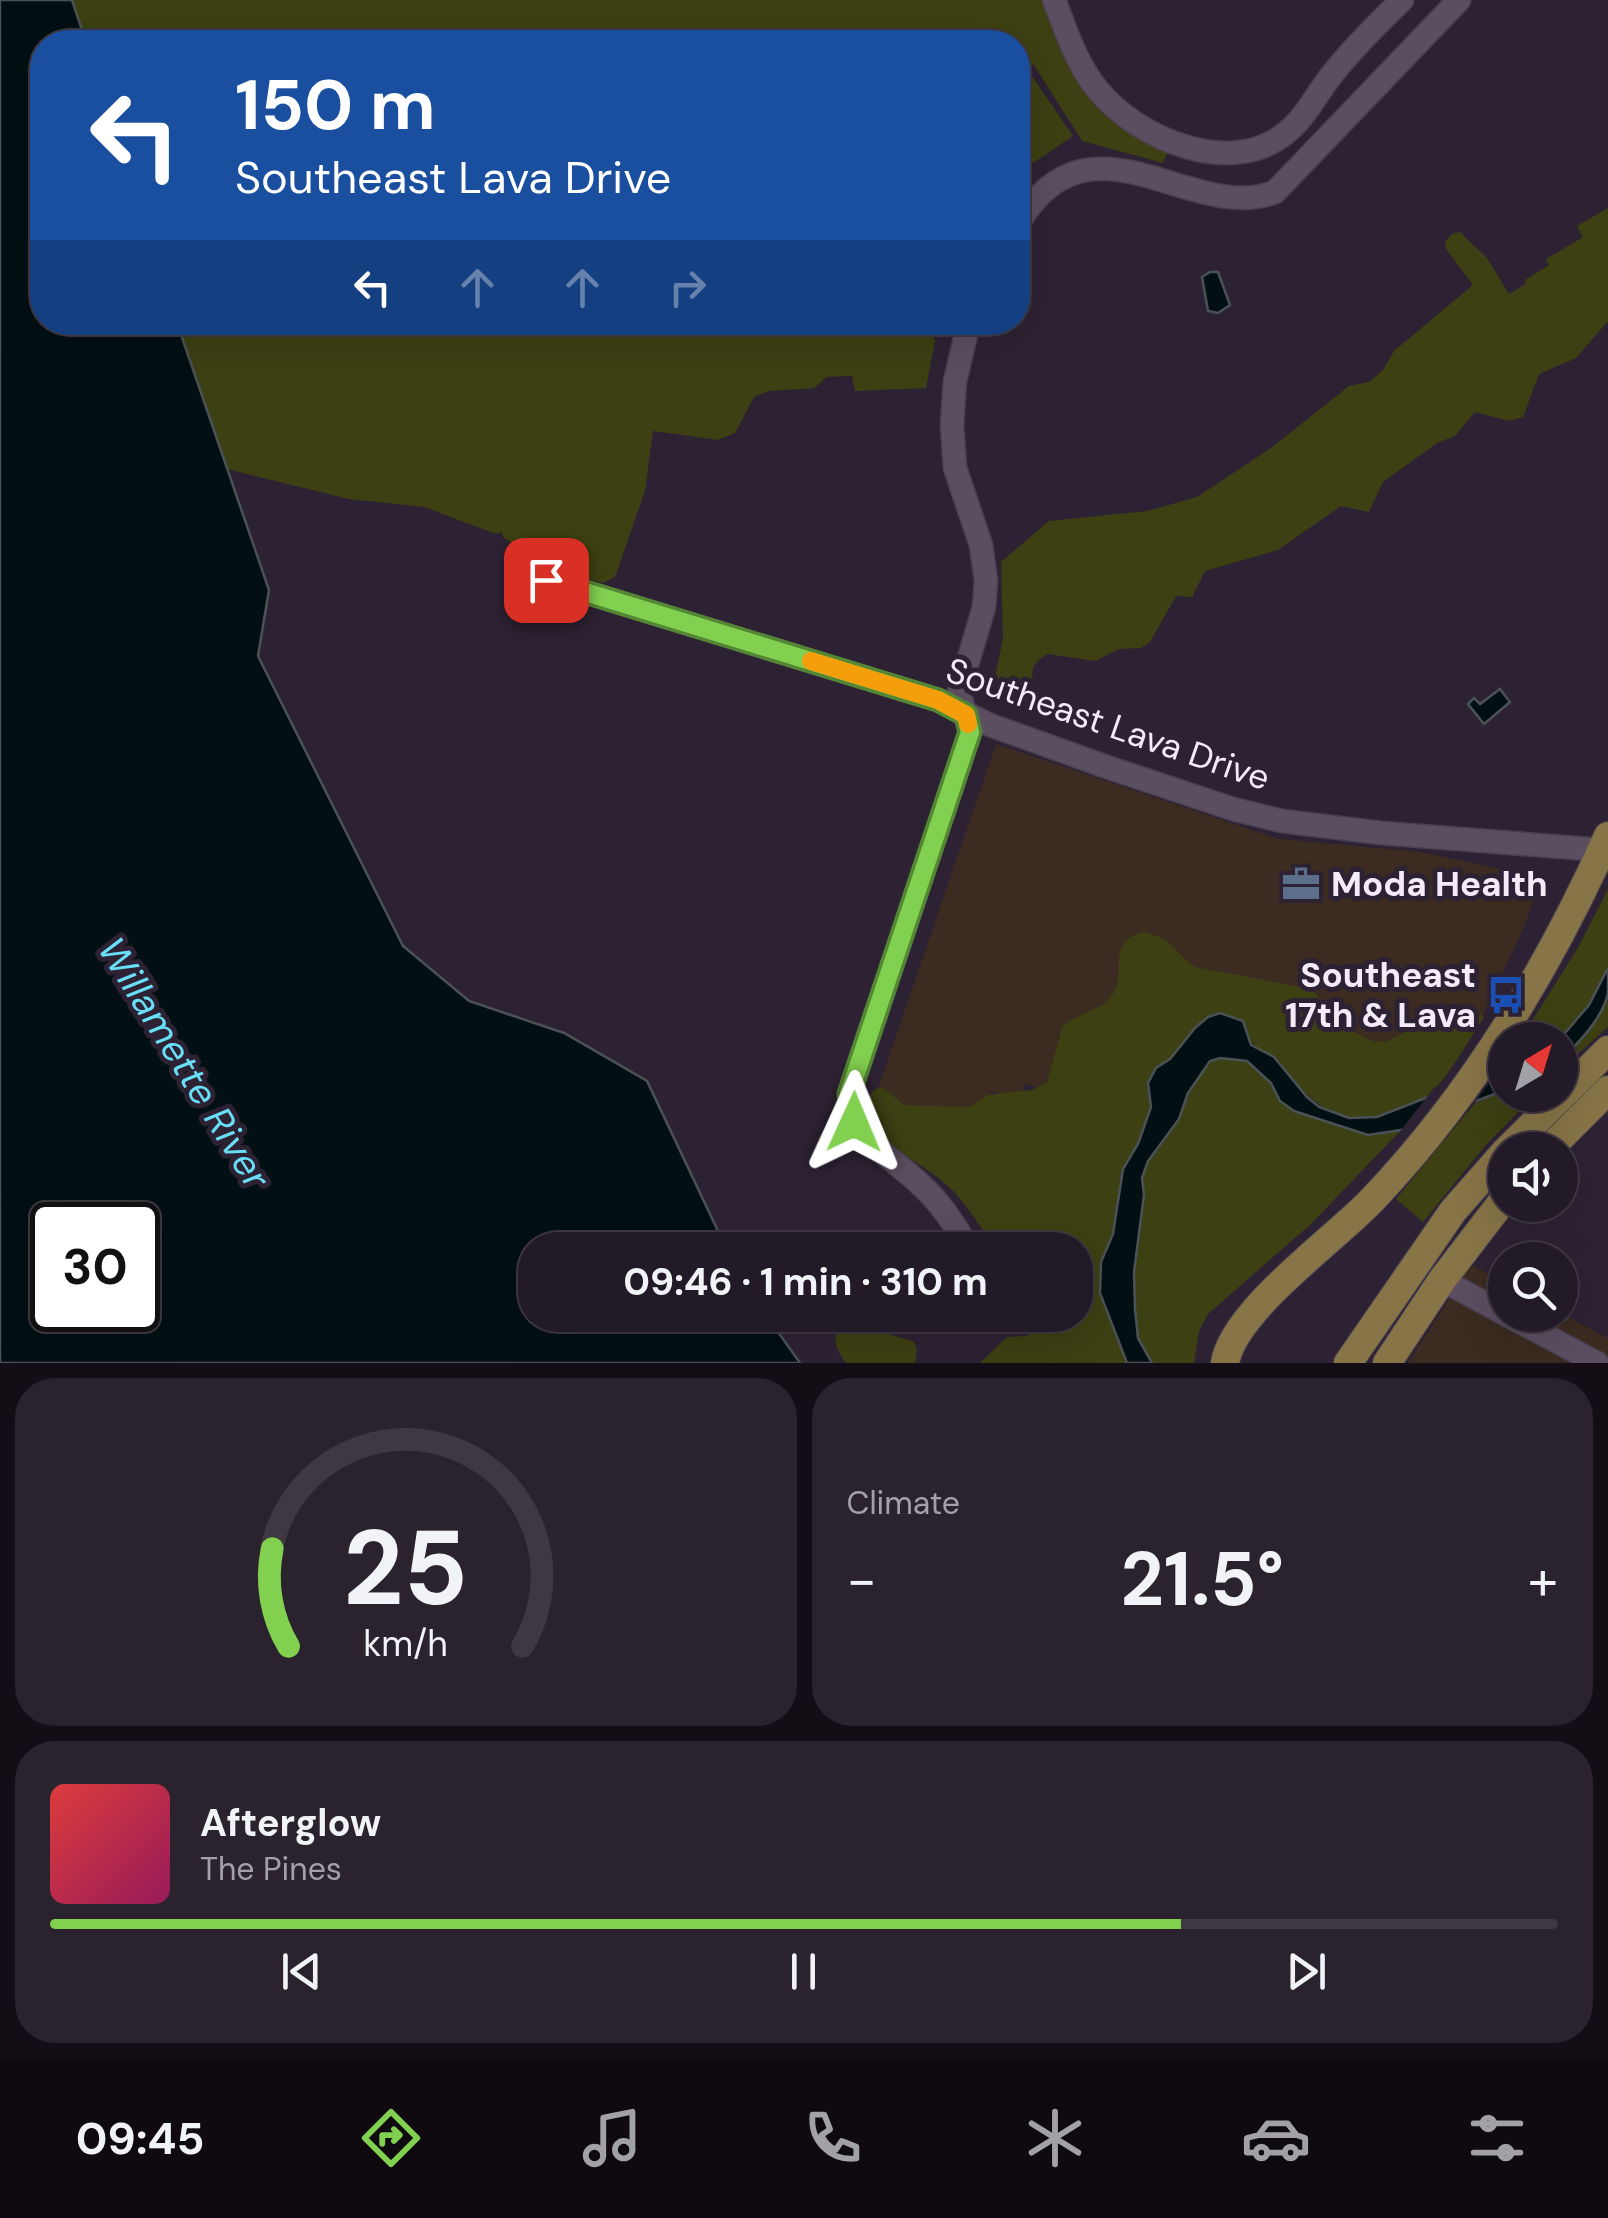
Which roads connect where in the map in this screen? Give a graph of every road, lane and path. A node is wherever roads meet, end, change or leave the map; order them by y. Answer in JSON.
{"nodes":[{"id":1,"x":1054,"y":0,"type":"edge"},
{"id":2,"x":1402,"y":0,"type":"edge"},
{"id":3,"x":1459,"y":0,"type":"edge"},
{"id":4,"x":1030,"y":205,"type":"edge"},
{"id":5,"x":966,"y":335,"type":"edge"},
{"id":6,"x":546,"y":580,"type":"dead end"},
{"id":7,"x":966,"y":715,"type":"junction"},
{"id":8,"x":1605,"y":843,"type":"edge"},
{"id":9,"x":1608,"y":1050,"type":"edge"},
{"id":10,"x":1608,"y":1090,"type":"edge"},
{"id":11,"x":1525,"y":1132,"type":"edge"},
{"id":12,"x":1566,"y":1132,"type":"edge"},
{"id":13,"x":1488,"y":1172,"type":"edge"},
{"id":14,"x":1488,"y":1220,"type":"edge"},
{"id":15,"x":957,"y":1232,"type":"edge"},
{"id":16,"x":1442,"y":1280,"type":"junction"},
{"id":17,"x":1488,"y":1304,"type":"edge"},
{"id":18,"x":1539,"y":1332,"type":"edge"},
{"id":19,"x":1226,"y":1363,"type":"edge"},
{"id":20,"x":1348,"y":1363,"type":"edge"},
{"id":21,"x":1387,"y":1363,"type":"edge"},
{"id":22,"x":1597,"y":1363,"type":"edge"}],
"edges":[{"from":1,"to":2,"type":"street"},
{"from":3,"to":4,"type":"street"},
{"from":5,"to":7,"type":"street"},
{"from":6,"to":7,"type":"street","name":"Southeast Lava Drive"},
{"from":7,"to":8,"type":"street","name":"Southeast Lava Drive"},
{"from":7,"to":15,"type":"street"},
{"from":8,"to":19,"type":"main road"},
{"from":9,"to":11,"type":"main road"},
{"from":10,"to":12,"type":"main road"},
{"from":13,"to":20,"type":"main road"},
{"from":14,"to":16,"type":"main road"},
{"from":16,"to":17,"type":"street"},
{"from":16,"to":21,"type":"main road"},
{"from":18,"to":22,"type":"street"}]}
